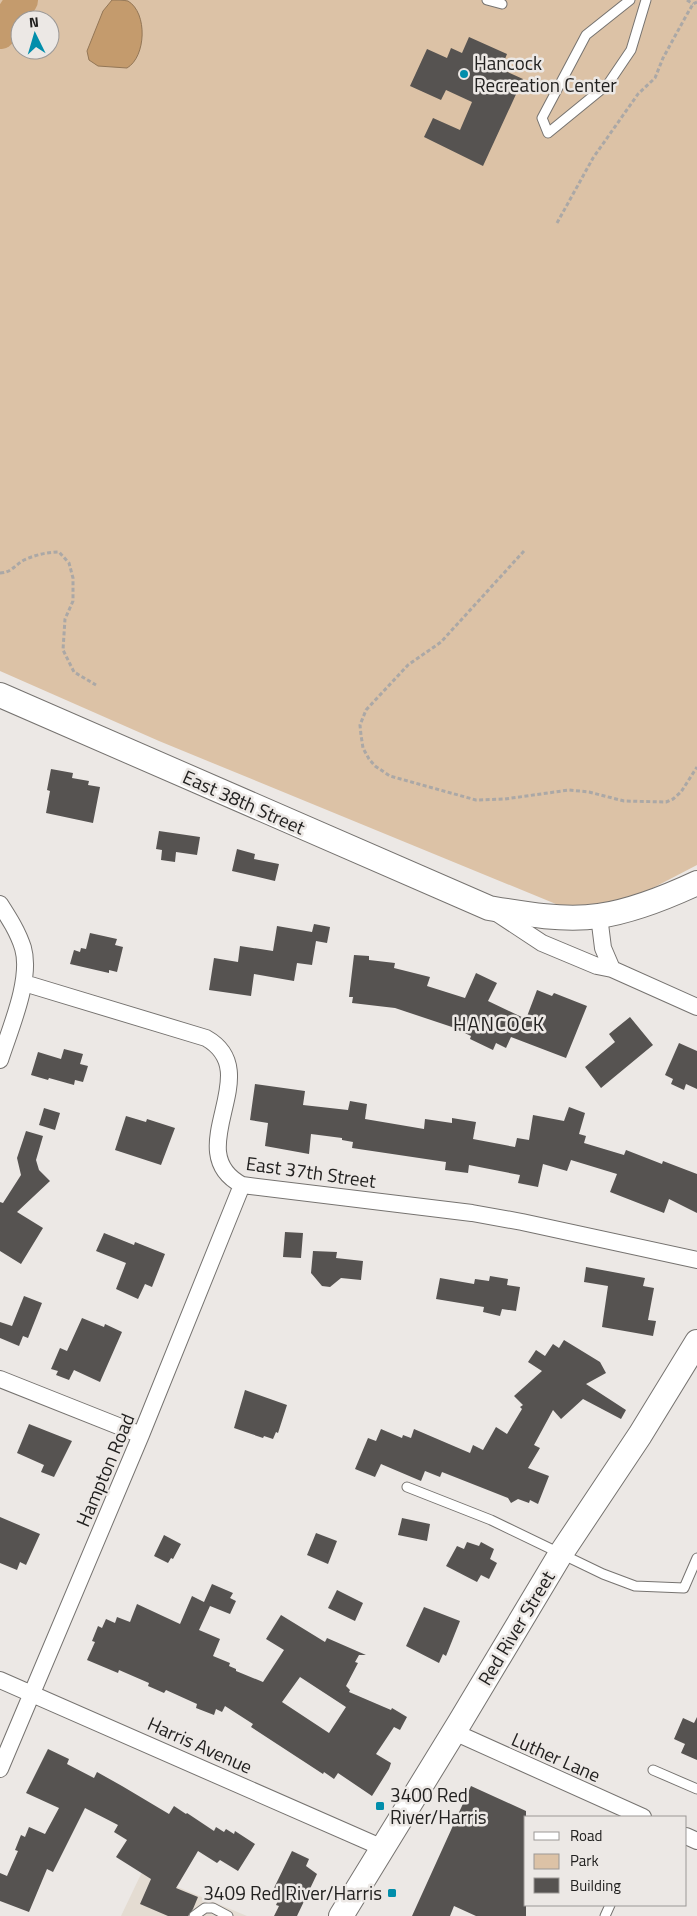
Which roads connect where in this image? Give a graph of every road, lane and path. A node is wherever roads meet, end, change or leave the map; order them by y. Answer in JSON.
{"nodes":[{"id":1,"x":488,"y":0,"type":"edge"},
{"id":2,"x":630,"y":0,"type":"edge"},
{"id":3,"x":646,"y":0,"type":"edge"},
{"id":4,"x":687,"y":0,"type":"edge"},
{"id":5,"x":695,"y":3,"type":"edge"},
{"id":6,"x":502,"y":4,"type":"dead end"},
{"id":7,"x":557,"y":223,"type":"dead end"},
{"id":8,"x":524,"y":551,"type":"dead end"},
{"id":9,"x":0,"y":573,"type":"edge"},
{"id":10,"x":96,"y":685,"type":"dead end"},
{"id":11,"x":0,"y":695,"type":"edge"},
{"id":12,"x":697,"y":767,"type":"edge"},
{"id":13,"x":697,"y":883,"type":"edge"},
{"id":14,"x":0,"y":904,"type":"edge"},
{"id":15,"x":489,"y":908,"type":"junction"},
{"id":16,"x":599,"y":916,"type":"junction"},
{"id":17,"x":612,"y":969,"type":"junction"},
{"id":18,"x":24,"y":983,"type":"junction"},
{"id":19,"x":697,"y":1007,"type":"edge"},
{"id":20,"x":0,"y":1060,"type":"edge"},
{"id":21,"x":242,"y":1185,"type":"junction"},
{"id":22,"x":697,"y":1260,"type":"edge"},
{"id":23,"x":697,"y":1342,"type":"edge"},
{"id":24,"x":0,"y":1379,"type":"edge"},
{"id":25,"x":141,"y":1435,"type":"junction"},
{"id":26,"x":407,"y":1487,"type":"dead end"},
{"id":27,"x":560,"y":1555,"type":"junction"},
{"id":28,"x":697,"y":1558,"type":"edge"},
{"id":29,"x":0,"y":1680,"type":"edge"},
{"id":30,"x":32,"y":1694,"type":"junction"},
{"id":31,"x":454,"y":1732,"type":"junction"},
{"id":32,"x":0,"y":1769,"type":"edge"},
{"id":33,"x":653,"y":1770,"type":"dead end"},
{"id":34,"x":697,"y":1789,"type":"edge"},
{"id":35,"x":641,"y":1816,"type":"edge"},
{"id":36,"x":383,"y":1848,"type":"junction"},
{"id":37,"x":194,"y":1916,"type":"edge"},
{"id":38,"x":228,"y":1916,"type":"edge"},
{"id":39,"x":340,"y":1916,"type":"edge"}],
"edges":[{"from":1,"to":6,"type":"lane"},
{"from":2,"to":3,"type":"lane"},
{"from":4,"to":5,"type":"path"},
{"from":5,"to":7,"type":"path"},
{"from":8,"to":12,"type":"path"},
{"from":9,"to":10,"type":"path"},
{"from":11,"to":15,"type":"street","name":"East 38th Street"},
{"from":13,"to":16,"type":"street","name":"East 38th Street"},
{"from":14,"to":18,"type":"street"},
{"from":15,"to":16,"type":"street","name":"East 38th Street"},
{"from":15,"to":17,"type":"street","name":"East 38th Street"},
{"from":16,"to":17,"type":"street"},
{"from":17,"to":19,"type":"street","name":"East 38th Street"},
{"from":18,"to":20,"type":"street"},
{"from":18,"to":21,"type":"street","name":"East 37th Street"},
{"from":21,"to":22,"type":"street","name":"East 37th Street"},
{"from":21,"to":25,"type":"street","name":"Hampton Road"},
{"from":23,"to":27,"type":"street","name":"Red River Street"},
{"from":24,"to":25,"type":"street"},
{"from":25,"to":30,"type":"street","name":"Hampton Road"},
{"from":26,"to":27,"type":"lane"},
{"from":27,"to":28,"type":"lane"},
{"from":27,"to":31,"type":"street","name":"Red River Street"},
{"from":29,"to":30,"type":"street","name":"Harris Avenue"},
{"from":30,"to":32,"type":"street","name":"Hampton Road"},
{"from":30,"to":36,"type":"street","name":"Harris Avenue"},
{"from":31,"to":35,"type":"street","name":"Luther Lane"},
{"from":31,"to":36,"type":"street","name":"Red River Street"},
{"from":33,"to":34,"type":"lane"},
{"from":36,"to":39,"type":"street","name":"Red River Street"},
{"from":37,"to":38,"type":"lane"}]}
